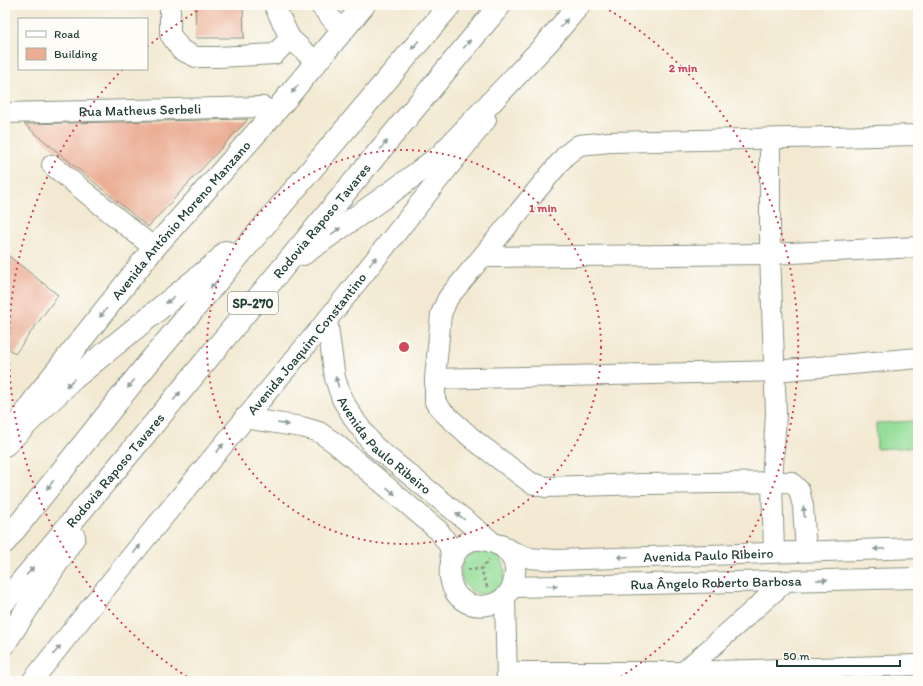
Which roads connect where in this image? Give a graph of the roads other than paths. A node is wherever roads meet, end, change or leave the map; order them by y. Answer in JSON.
{"nodes":[{"id":1,"x":170,"y":5,"type":"edge"},
{"id":2,"x":274,"y":5,"type":"edge"},
{"id":3,"x":320,"y":5,"type":"edge"},
{"id":4,"x":364,"y":5,"type":"edge"},
{"id":5,"x":450,"y":5,"type":"edge"},
{"id":6,"x":500,"y":5,"type":"edge"},
{"id":7,"x":579,"y":5,"type":"edge"},
{"id":8,"x":342,"y":31,"type":"junction"},
{"id":9,"x":290,"y":38,"type":"junction"},
{"id":10,"x":548,"y":42,"type":"junction"},
{"id":11,"x":317,"y":63,"type":"junction"},
{"id":12,"x":365,"y":104,"type":"junction"},
{"id":13,"x":5,"y":113,"type":"edge"},
{"id":14,"x":274,"y":113,"type":"junction"},
{"id":15,"x":918,"y":135,"type":"edge"},
{"id":16,"x":770,"y":139,"type":"junction"},
{"id":17,"x":52,"y":165,"type":"dead end"},
{"id":18,"x":918,"y":247,"type":"edge"},
{"id":19,"x":154,"y":248,"type":"junction"},
{"id":20,"x":770,"y":254,"type":"junction"},
{"id":21,"x":483,"y":257,"type":"junction"},
{"id":22,"x":281,"y":269,"type":"junction"},
{"id":23,"x":327,"y":320,"type":"junction"},
{"id":24,"x":918,"y":358,"type":"edge"},
{"id":25,"x":775,"y":371,"type":"junction"},
{"id":26,"x":434,"y":379,"type":"junction"},
{"id":27,"x":244,"y":418,"type":"junction"},
{"id":28,"x":5,"y":443,"type":"edge"},
{"id":29,"x":128,"y":455,"type":"junction"},
{"id":30,"x":772,"y":483,"type":"junction"},
{"id":31,"x":5,"y":542,"type":"edge"},
{"id":32,"x":496,"y":543,"type":"junction"},
{"id":33,"x":918,"y":548,"type":"edge"},
{"id":34,"x":806,"y":551,"type":"junction"},
{"id":35,"x":774,"y":552,"type":"junction"},
{"id":36,"x":451,"y":561,"type":"junction"},
{"id":37,"x":918,"y":578,"type":"edge"},
{"id":38,"x":785,"y":582,"type":"junction"},
{"id":39,"x":504,"y":597,"type":"junction"},
{"id":40,"x":5,"y":601,"type":"edge"},
{"id":41,"x":5,"y":643,"type":"edge"},
{"id":42,"x":918,"y":665,"type":"edge"},
{"id":43,"x":507,"y":676,"type":"edge"},
{"id":44,"x":678,"y":676,"type":"edge"},
{"id":45,"x":32,"y":681,"type":"edge"}],
"edges":[{"from":1,"to":9,"type":"street"},
{"from":2,"to":9,"type":"street"},
{"from":3,"to":8,"type":"street"},
{"from":4,"to":8,"type":"main road","name":"Avenida Antônio Moreno Manzano"},
{"from":5,"to":12,"type":"main road","number":"SP-270","one_way":true},
{"from":22,"to":6,"type":"main road","name":"Rodovia Raposo Tavares","number":"SP-270","one_way":true},
{"from":10,"to":7,"type":"main road","name":"Avenida Joaquim Constantino","one_way":true},
{"from":8,"to":11,"type":"main road","name":"Avenida Antônio Moreno Manzano"},
{"from":9,"to":11,"type":"street"},
{"from":22,"to":10,"type":"main road","one_way":true},
{"from":23,"to":10,"type":"street","name":"Avenida Joaquim Constantino","one_way":true},
{"from":11,"to":14,"type":"main road","name":"Avenida Antônio Moreno Manzano","one_way":true},
{"from":12,"to":28,"type":"main road","one_way":true},
{"from":12,"to":31,"type":"main road","number":"SP-270","one_way":true},
{"from":13,"to":14,"type":"street","name":"Rua Matheus Serbeli"},
{"from":14,"to":19,"type":"main road","name":"Avenida Antônio Moreno Manzano"},
{"from":15,"to":16,"type":"street"},
{"from":16,"to":20,"type":"street"},
{"from":16,"to":21,"type":"street"},
{"from":17,"to":19,"type":"street"},
{"from":18,"to":20,"type":"street"},
{"from":19,"to":28,"type":"main road","name":"Avenida Antônio Moreno Manzano","one_way":true},
{"from":20,"to":21,"type":"street"},
{"from":20,"to":25,"type":"street"},
{"from":21,"to":26,"type":"street"},
{"from":29,"to":22,"type":"main road","name":"Rodovia Raposo Tavares","number":"SP-270","one_way":true},
{"from":23,"to":27,"type":"street","name":"Avenida Joaquim Constantino"},
{"from":32,"to":23,"type":"street","name":"Avenida Paulo Ribeiro","one_way":true},
{"from":24,"to":25,"type":"street"},
{"from":25,"to":26,"type":"street"},
{"from":25,"to":30,"type":"street"},
{"from":26,"to":30,"type":"street"},
{"from":27,"to":36,"type":"street","name":"Avenida Paulo Ribeiro","one_way":true},
{"from":45,"to":27,"type":"street","name":"Avenida Joaquim Constantino","one_way":true},
{"from":40,"to":29,"type":"main road","name":"Rodovia Raposo Tavares","number":"SP-270","one_way":true},
{"from":29,"to":41,"type":"main road"},
{"from":34,"to":30,"type":"street","one_way":true},
{"from":30,"to":35,"type":"street"},
{"from":35,"to":32,"type":"street","name":"Avenida Paulo Ribeiro","one_way":true},
{"from":32,"to":36,"type":"street"},
{"from":32,"to":39,"type":"street"},
{"from":33,"to":34,"type":"street","name":"Avenida Paulo Ribeiro","one_way":true},
{"from":34,"to":35,"type":"street","name":"Avenida Paulo Ribeiro"},
{"from":36,"to":39,"type":"street","name":"Avenida Paulo Ribeiro"},
{"from":38,"to":37,"type":"street","name":"Rua Ângelo Roberto Barbosa","one_way":true},
{"from":39,"to":38,"type":"street","name":"Rua Ângelo Roberto Barbosa","one_way":true},
{"from":38,"to":44,"type":"street"},
{"from":39,"to":43,"type":"street"},
{"from":42,"to":44,"type":"street"},
{"from":43,"to":44,"type":"street"}]}
